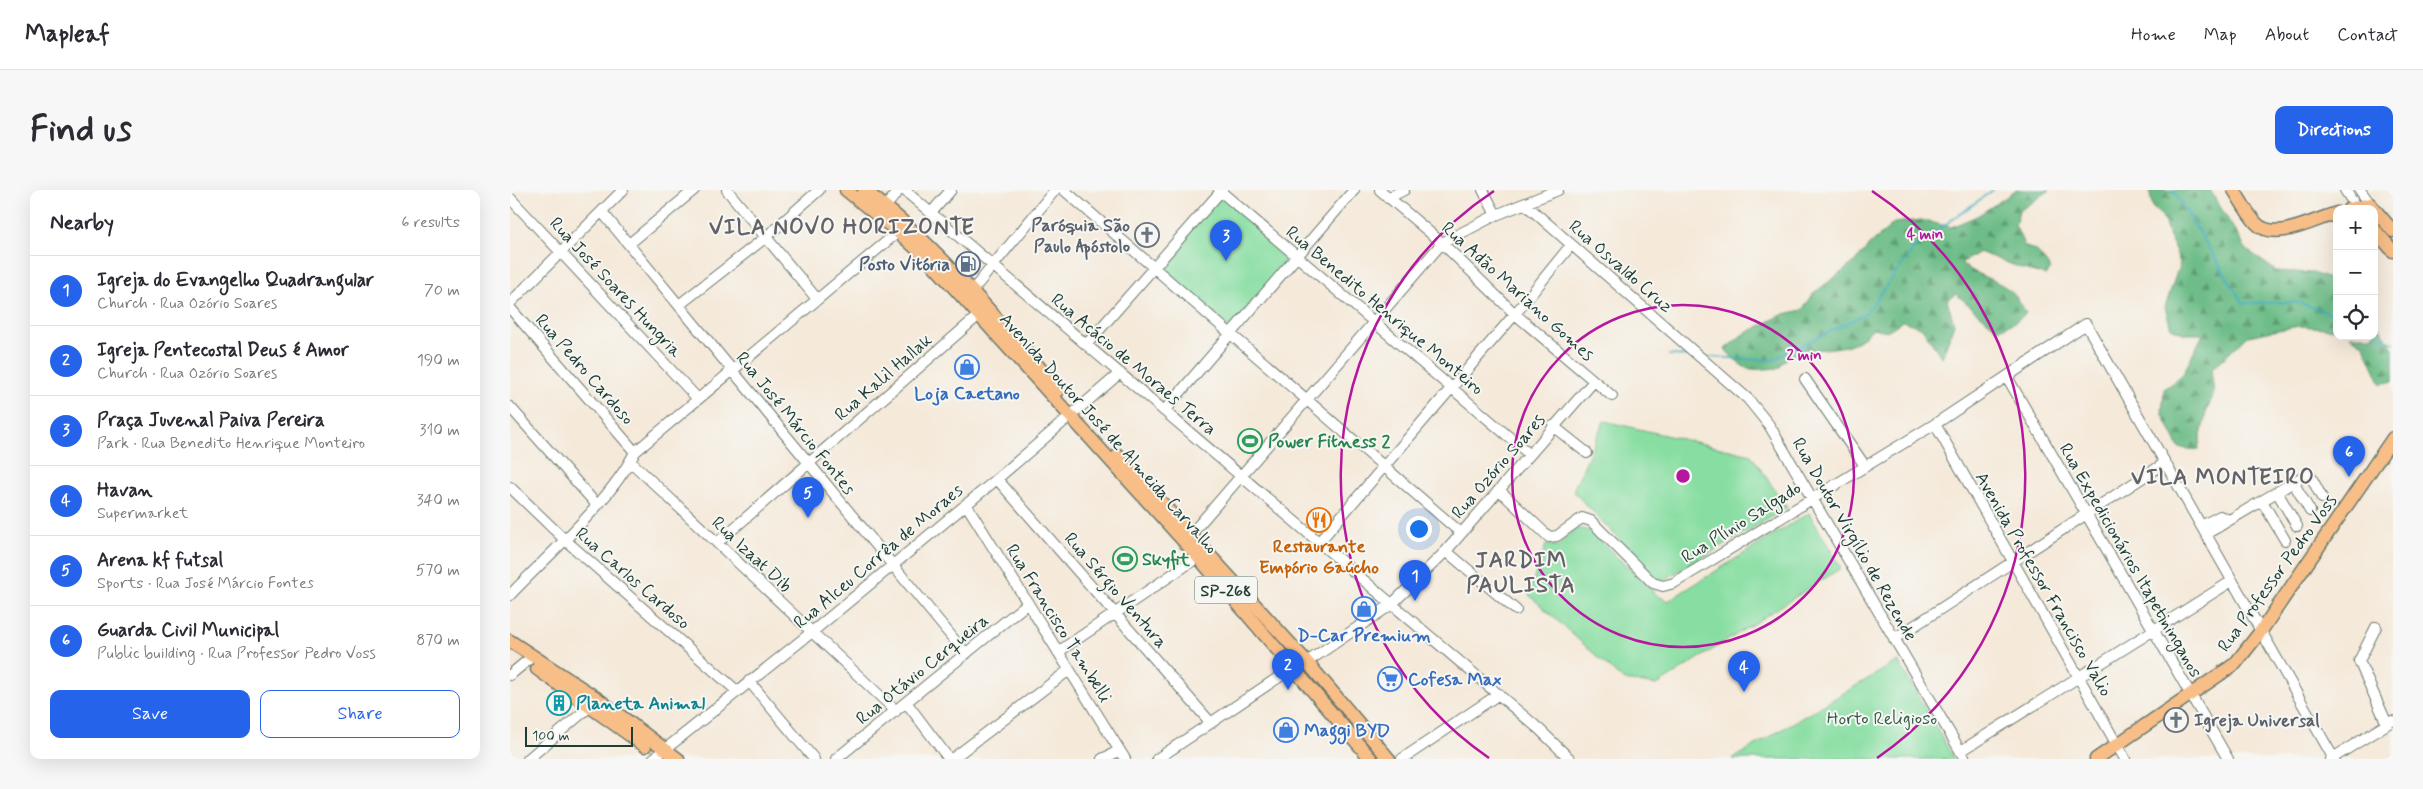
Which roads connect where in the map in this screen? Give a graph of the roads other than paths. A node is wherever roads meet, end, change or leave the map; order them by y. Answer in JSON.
{"nodes":[{"id":1,"x":623,"y":190,"type":"edge"},
{"id":2,"x":694,"y":190,"type":"edge"},
{"id":3,"x":727,"y":190,"type":"edge"},
{"id":4,"x":819,"y":190,"type":"edge"},
{"id":5,"x":846,"y":190,"type":"edge"},
{"id":6,"x":864,"y":190,"type":"edge"},
{"id":7,"x":899,"y":190,"type":"edge"},
{"id":8,"x":904,"y":190,"type":"edge"},
{"id":9,"x":952,"y":190,"type":"edge"},
{"id":10,"x":1055,"y":190,"type":"edge"},
{"id":11,"x":1064,"y":190,"type":"edge"},
{"id":12,"x":1221,"y":190,"type":"edge"},
{"id":13,"x":1354,"y":190,"type":"edge"},
{"id":14,"x":1380,"y":190,"type":"edge"},
{"id":15,"x":1404,"y":190,"type":"edge"},
{"id":16,"x":1483,"y":190,"type":"edge"},
{"id":17,"x":1558,"y":190,"type":"edge"},
{"id":18,"x":2234,"y":190,"type":"edge"},
{"id":19,"x":2345,"y":190,"type":"edge"},
{"id":20,"x":2360,"y":190,"type":"edge"},
{"id":21,"x":1391,"y":194,"type":"edge"},
{"id":22,"x":510,"y":198,"type":"edge"},
{"id":23,"x":1525,"y":204,"type":"junction"},
{"id":24,"x":2352,"y":205,"type":"edge"},
{"id":25,"x":2371,"y":205,"type":"edge"},
{"id":26,"x":886,"y":206,"type":"junction"},
{"id":27,"x":602,"y":212,"type":"junction"},
{"id":28,"x":931,"y":213,"type":"junction"},
{"id":29,"x":2333,"y":213,"type":"edge"},
{"id":30,"x":2378,"y":213,"type":"edge"},
{"id":31,"x":1496,"y":215,"type":"junction"},
{"id":32,"x":2333,"y":221,"type":"edge"},
{"id":33,"x":2307,"y":223,"type":"junction"},
{"id":34,"x":2393,"y":231,"type":"edge"},
{"id":35,"x":898,"y":232,"type":"junction"},
{"id":36,"x":2378,"y":234,"type":"edge"},
{"id":37,"x":766,"y":237,"type":"junction"},
{"id":38,"x":2378,"y":238,"type":"edge"},
{"id":39,"x":629,"y":244,"type":"junction"},
{"id":40,"x":1442,"y":244,"type":"junction"},
{"id":41,"x":1571,"y":245,"type":"junction"},
{"id":42,"x":2390,"y":247,"type":"edge"},
{"id":43,"x":562,"y":253,"type":"junction"},
{"id":44,"x":1298,"y":257,"type":"junction"},
{"id":45,"x":992,"y":265,"type":"junction"},
{"id":46,"x":1154,"y":267,"type":"junction"},
{"id":47,"x":972,"y":290,"type":"junction"},
{"id":48,"x":817,"y":299,"type":"junction"},
{"id":49,"x":510,"y":303,"type":"edge"},
{"id":50,"x":679,"y":305,"type":"junction"},
{"id":51,"x":510,"y":308,"type":"edge"},
{"id":52,"x":1516,"y":314,"type":"junction"},
{"id":53,"x":979,"y":315,"type":"junction"},
{"id":54,"x":1375,"y":323,"type":"junction"},
{"id":55,"x":1231,"y":334,"type":"junction"},
{"id":56,"x":1086,"y":345,"type":"junction"},
{"id":57,"x":1696,"y":352,"type":"joint"},
{"id":58,"x":732,"y":370,"type":"junction"},
{"id":59,"x":1120,"y":373,"type":"junction"},
{"id":60,"x":2007,"y":377,"type":"junction"},
{"id":61,"x":1806,"y":379,"type":"dead end"},
{"id":62,"x":1594,"y":381,"type":"junction"},
{"id":63,"x":1452,"y":388,"type":"junction"},
{"id":64,"x":1612,"y":396,"type":"dead end"},
{"id":65,"x":698,"y":399,"type":"junction"},
{"id":66,"x":1307,"y":400,"type":"junction"},
{"id":67,"x":510,"y":407,"type":"edge"},
{"id":68,"x":1164,"y":411,"type":"junction"},
{"id":69,"x":1074,"y":413,"type":"junction"},
{"id":70,"x":1935,"y":424,"type":"junction"},
{"id":71,"x":1553,"y":426,"type":"junction"},
{"id":72,"x":2393,"y":438,"type":"edge"},
{"id":73,"x":1587,"y":453,"type":"dead end"},
{"id":74,"x":1529,"y":454,"type":"junction"},
{"id":75,"x":632,"y":456,"type":"junction"},
{"id":76,"x":809,"y":463,"type":"junction"},
{"id":77,"x":2165,"y":463,"type":"junction"},
{"id":78,"x":1865,"y":466,"type":"junction"},
{"id":79,"x":1384,"y":467,"type":"junction"},
{"id":80,"x":1240,"y":475,"type":"junction"},
{"id":81,"x":997,"y":480,"type":"junction"},
{"id":82,"x":2293,"y":482,"type":"junction"},
{"id":83,"x":510,"y":487,"type":"edge"},
{"id":84,"x":1499,"y":490,"type":"junction"},
{"id":85,"x":2277,"y":492,"type":"junction"},
{"id":86,"x":1814,"y":497,"type":"junction"},
{"id":87,"x":2322,"y":498,"type":"dead end"},
{"id":88,"x":2262,"y":501,"type":"junction"},
{"id":89,"x":966,"y":504,"type":"junction"},
{"id":90,"x":597,"y":505,"type":"junction"},
{"id":91,"x":2310,"y":511,"type":"dead end"},
{"id":92,"x":2086,"y":514,"type":"junction"},
{"id":93,"x":2297,"y":526,"type":"dead end"},
{"id":94,"x":2203,"y":530,"type":"junction"},
{"id":95,"x":1461,"y":533,"type":"junction"},
{"id":96,"x":1191,"y":534,"type":"junction"},
{"id":97,"x":564,"y":539,"type":"junction"},
{"id":98,"x":2285,"y":540,"type":"dead end"},
{"id":99,"x":1319,"y":542,"type":"junction"},
{"id":100,"x":717,"y":543,"type":"junction"},
{"id":101,"x":1446,"y":551,"type":"junction"},
{"id":102,"x":1198,"y":557,"type":"junction"},
{"id":103,"x":2012,"y":562,"type":"junction"},
{"id":104,"x":893,"y":565,"type":"junction"},
{"id":105,"x":2232,"y":581,"type":"junction"},
{"id":106,"x":510,"y":595,"type":"edge"},
{"id":107,"x":1028,"y":603,"type":"junction"},
{"id":108,"x":1392,"y":604,"type":"junction"},
{"id":109,"x":1516,"y":610,"type":"dead end"},
{"id":110,"x":1114,"y":613,"type":"junction"},
{"id":111,"x":2376,"y":627,"type":"dead end"},
{"id":112,"x":2153,"y":630,"type":"junction"},
{"id":113,"x":812,"y":632,"type":"junction"},
{"id":114,"x":2261,"y":632,"type":"junction"},
{"id":115,"x":1894,"y":639,"type":"junction"},
{"id":116,"x":510,"y":641,"type":"edge"},
{"id":117,"x":510,"y":651,"type":"edge"},
{"id":118,"x":1058,"y":652,"type":"junction"},
{"id":119,"x":966,"y":654,"type":"junction"},
{"id":120,"x":530,"y":659,"type":"junction"},
{"id":121,"x":1307,"y":662,"type":"junction"},
{"id":122,"x":1294,"y":667,"type":"junction"},
{"id":123,"x":1069,"y":670,"type":"junction"},
{"id":124,"x":510,"y":675,"type":"edge"},
{"id":125,"x":2078,"y":677,"type":"junction"},
{"id":126,"x":749,"y":681,"type":"junction"},
{"id":127,"x":737,"y":691,"type":"junction"},
{"id":128,"x":1499,"y":694,"type":"junction"},
{"id":129,"x":2191,"y":696,"type":"junction"},
{"id":130,"x":906,"y":702,"type":"junction"},
{"id":131,"x":594,"y":703,"type":"junction"},
{"id":132,"x":896,"y":711,"type":"junction"},
{"id":133,"x":1211,"y":723,"type":"junction"},
{"id":134,"x":2390,"y":723,"type":"edge"},
{"id":135,"x":2117,"y":745,"type":"junction"},
{"id":136,"x":1122,"y":755,"type":"edge"},
{"id":137,"x":1963,"y":755,"type":"edge"},
{"id":138,"x":659,"y":756,"type":"edge"},
{"id":139,"x":2333,"y":758,"type":"edge"},
{"id":140,"x":528,"y":759,"type":"edge"},
{"id":141,"x":678,"y":759,"type":"edge"},
{"id":142,"x":814,"y":759,"type":"edge"},
{"id":143,"x":836,"y":759,"type":"edge"},
{"id":144,"x":950,"y":759,"type":"edge"},
{"id":145,"x":1102,"y":759,"type":"edge"},
{"id":146,"x":1157,"y":759,"type":"edge"},
{"id":147,"x":1372,"y":759,"type":"edge"},
{"id":148,"x":1389,"y":759,"type":"edge"},
{"id":149,"x":1402,"y":759,"type":"edge"},
{"id":150,"x":1570,"y":759,"type":"edge"},
{"id":151,"x":2096,"y":759,"type":"edge"},
{"id":152,"x":2124,"y":759,"type":"edge"},
{"id":153,"x":2228,"y":759,"type":"edge"}],
"edges":[{"from":1,"to":27,"type":"street"},
{"from":2,"to":39,"type":"street"},
{"from":3,"to":37,"type":"street"},
{"from":4,"to":37,"type":"street"},
{"from":5,"to":35,"type":"main road","name":"Avenida Doutor José de Almeida Carvalho","number":"SP-268"},
{"from":6,"to":26,"type":"main road","name":"Avenida Doutor José de Almeida Carvalho","number":"SP-268"},
{"from":7,"to":26,"type":"street"},
{"from":8,"to":28,"type":"street","name":"Rua Acácio de Moraes Terra"},
{"from":9,"to":28,"type":"street"},
{"from":10,"to":45,"type":"street"},
{"from":11,"to":46,"type":"street"},
{"from":12,"to":44,"type":"street","name":"Rua Benedito Henrique Monteiro"},
{"from":12,"to":46,"type":"street"},
{"from":13,"to":44,"type":"street"},
{"from":14,"to":21,"type":"street","name":"Rua Adão Mariano Gomes"},
{"from":15,"to":21,"type":"street"},
{"from":16,"to":31,"type":"street"},
{"from":17,"to":23,"type":"street"},
{"from":18,"to":33,"type":"main road"},
{"from":19,"to":24,"type":"street"},
{"from":20,"to":25,"type":"street"},
{"from":21,"to":40,"type":"street","name":"Rua Adão Mariano Gomes"},
{"from":22,"to":43,"type":"street","name":"Rua José Soares Hungria"},
{"from":23,"to":31,"type":"street"},
{"from":23,"to":41,"type":"street","name":"Rua Osvaldo Cruz"},
{"from":26,"to":47,"type":"main road","name":"Avenida Doutor José de Almeida Carvalho","number":"SP-268"},
{"from":27,"to":39,"type":"street","name":"Rua José Márcio Fontes"},
{"from":27,"to":43,"type":"street"},
{"from":28,"to":45,"type":"street","name":"Rua Acácio de Moraes Terra"},
{"from":29,"to":33,"type":"main road"},
{"from":30,"to":34,"type":"main road"},
{"from":31,"to":40,"type":"street"},
{"from":32,"to":33,"type":"main road"},
{"from":35,"to":48,"type":"street"},
{"from":35,"to":53,"type":"main road","name":"Avenida Doutor José de Almeida Carvalho","number":"SP-268"},
{"from":36,"to":42,"type":"main road"},
{"from":37,"to":48,"type":"street"},
{"from":37,"to":50,"type":"street"},
{"from":38,"to":42,"type":"main road"},
{"from":39,"to":50,"type":"street","name":"Rua José Márcio Fontes"},
{"from":40,"to":52,"type":"street","name":"Rua Adão Mariano Gomes"},
{"from":40,"to":54,"type":"street"},
{"from":41,"to":52,"type":"street"},
{"from":41,"to":57,"type":"street","name":"Rua Osvaldo Cruz"},
{"from":43,"to":49,"type":"street"},
{"from":43,"to":65,"type":"street","name":"Rua José Soares Hungria"},
{"from":44,"to":54,"type":"street","name":"Rua Benedito Henrique Monteiro"},
{"from":44,"to":55,"type":"street"},
{"from":45,"to":47,"type":"street"},
{"from":45,"to":56,"type":"street","name":"Rua Acácio de Moraes Terra"},
{"from":46,"to":55,"type":"street"},
{"from":46,"to":56,"type":"street"},
{"from":47,"to":69,"type":"main road","name":"Avenida Doutor José de Almeida Carvalho","number":"SP-268"},
{"from":48,"to":58,"type":"street"},
{"from":50,"to":58,"type":"street","name":"Rua José Márcio Fontes"},
{"from":51,"to":75,"type":"street","name":"Rua Pedro Cardoso"},
{"from":52,"to":62,"type":"street","name":"Rua Adão Mariano Gomes"},
{"from":52,"to":63,"type":"street"},
{"from":53,"to":69,"type":"main road","name":"Avenida Doutor José de Almeida Carvalho","number":"SP-268"},
{"from":53,"to":76,"type":"street","name":"Rua Kalil Hallak"},
{"from":54,"to":63,"type":"street","name":"Rua Benedito Henrique Monteiro"},
{"from":54,"to":66,"type":"street"},
{"from":55,"to":66,"type":"street"},
{"from":55,"to":68,"type":"street"},
{"from":56,"to":59,"type":"street","name":"Rua Acácio de Moraes Terra"},
{"from":57,"to":86,"type":"street","name":"Rua Doutor Virgílio de Rezende"},
{"from":58,"to":65,"type":"street"},
{"from":58,"to":76,"type":"street","name":"Rua José Márcio Fontes"},
{"from":59,"to":68,"type":"street","name":"Rua Acácio de Moraes Terra"},
{"from":59,"to":69,"type":"street","name":"Rua Alceu Corrêa de Moraes"},
{"from":60,"to":70,"type":"street","name":"Rua Plínio Salgado"},
{"from":60,"to":77,"type":"street","name":"Rua Plínio Salgado"},
{"from":60,"to":92,"type":"street","name":"Rua Expedicionários Itapetininganos"},
{"from":61,"to":78,"type":"street"},
{"from":62,"to":64,"type":"street","name":"Rua Adão Mariano Gomes"},
{"from":62,"to":71,"type":"street","name":"Rua Ozório Soares"},
{"from":63,"to":74,"type":"street","name":"Rua Benedito Henrique Monteiro"},
{"from":63,"to":79,"type":"street"},
{"from":65,"to":75,"type":"street"},
{"from":66,"to":79,"type":"street"},
{"from":66,"to":80,"type":"street"},
{"from":67,"to":90,"type":"street"},
{"from":68,"to":80,"type":"street","name":"Rua Acácio de Moraes Terra"},
{"from":69,"to":81,"type":"street","name":"Rua Alceu Corrêa de Moraes"},
{"from":69,"to":96,"type":"main road","name":"Avenida Doutor José de Almeida Carvalho","number":"SP-268"},
{"from":69,"to":102,"type":"main road","name":"Avenida Doutor José de Almeida Carvalho","number":"SP-268"},
{"from":70,"to":78,"type":"street","name":"Rua Plínio Salgado"},
{"from":70,"to":103,"type":"street","name":"Avenida Professor Francisco Valio"},
{"from":71,"to":73,"type":"street"},
{"from":71,"to":74,"type":"street","name":"Rua Ozório Soares"},
{"from":72,"to":114,"type":"main road","name":"Rua Professor Pedro Voss"},
{"from":74,"to":84,"type":"street","name":"Rua Ozório Soares"},
{"from":75,"to":90,"type":"street"},
{"from":75,"to":100,"type":"street","name":"Rua Izaat Dib"},
{"from":76,"to":100,"type":"street","name":"Rua Kalil Hallak"},
{"from":76,"to":104,"type":"street","name":"Rua José Márcio Fontes"},
{"from":77,"to":92,"type":"street"},
{"from":77,"to":94,"type":"street"},
{"from":78,"to":86,"type":"street","name":"Rua Plínio Salgado"},
{"from":79,"to":95,"type":"street"},
{"from":79,"to":99,"type":"street"},
{"from":80,"to":96,"type":"street"},
{"from":80,"to":99,"type":"street","name":"Rua Acácio de Moraes Terra"},
{"from":81,"to":89,"type":"street","name":"Rua Alceu Corrêa de Moraes"},
{"from":81,"to":110,"type":"street","name":"Rua Sérgio Ventura"},
{"from":82,"to":85,"type":"street"},
{"from":82,"to":87,"type":"street"},
{"from":82,"to":91,"type":"street"},
{"from":83,"to":97,"type":"street","name":"Rua Carlos Cardoso"},
{"from":84,"to":86,"type":"street","name":"Rua Plínio Salgado"},
{"from":84,"to":95,"type":"street","name":"Rua Ozório Soares"},
{"from":85,"to":88,"type":"street"},
{"from":85,"to":93,"type":"street"},
{"from":86,"to":115,"type":"street","name":"Rua Doutor Virgílio de Rezende"},
{"from":88,"to":94,"type":"street"},
{"from":88,"to":98,"type":"street"},
{"from":89,"to":104,"type":"street","name":"Rua Alceu Corrêa de Moraes"},
{"from":89,"to":107,"type":"street","name":"Rua Francisco Tambelli"},
{"from":90,"to":97,"type":"street"},
{"from":92,"to":103,"type":"street"},
{"from":92,"to":112,"type":"street","name":"Rua Expedicionários Itapetininganos"},
{"from":94,"to":105,"type":"street"},
{"from":95,"to":101,"type":"street","name":"Rua Ozório Soares"},
{"from":96,"to":121,"type":"main road","name":"Avenida Doutor José de Almeida Carvalho","number":"SP-268"},
{"from":97,"to":106,"type":"street"},
{"from":97,"to":127,"type":"street","name":"Rua Carlos Cardoso"},
{"from":99,"to":108,"type":"street","name":"Rua Acácio de Moraes Terra"},
{"from":100,"to":113,"type":"street","name":"Rua Izaat Dib"},
{"from":101,"to":108,"type":"street","name":"Rua Ozório Soares"},
{"from":101,"to":109,"type":"street"},
{"from":102,"to":110,"type":"street"},
{"from":102,"to":122,"type":"main road","name":"Avenida Doutor José de Almeida Carvalho","number":"SP-268"},
{"from":103,"to":115,"type":"street"},
{"from":103,"to":125,"type":"street","name":"Avenida Professor Francisco Valio"},
{"from":104,"to":113,"type":"street","name":"Rua Alceu Corrêa de Moraes"},
{"from":104,"to":119,"type":"street","name":"Rua José Márcio Fontes"},
{"from":105,"to":112,"type":"street"},
{"from":105,"to":114,"type":"street"},
{"from":107,"to":118,"type":"street","name":"Rua Francisco Tambelli"},
{"from":107,"to":119,"type":"street","name":"Rua Otávio Cerqueira"},
{"from":108,"to":121,"type":"street","name":"Rua Ozório Soares"},
{"from":108,"to":128,"type":"street","name":"Rua Acácio de Moraes Terra"},
{"from":110,"to":118,"type":"street"},
{"from":110,"to":133,"type":"street","name":"Rua Sérgio Ventura"},
{"from":111,"to":134,"type":"street"},
{"from":112,"to":125,"type":"street"},
{"from":112,"to":129,"type":"street","name":"Rua Expedicionários Itapetininganos"},
{"from":113,"to":126,"type":"street","name":"Rua Alceu Corrêa de Moraes"},
{"from":113,"to":132,"type":"street","name":"Rua Izaat Dib"},
{"from":114,"to":129,"type":"main road","name":"Rua Professor Pedro Voss"},
{"from":114,"to":139,"type":"street"},
{"from":115,"to":137,"type":"street","name":"Rua Doutor Virgílio de Rezende"},
{"from":116,"to":120,"type":"main road"},
{"from":117,"to":120,"type":"main road"},
{"from":118,"to":123,"type":"street","name":"Rua Francisco Tambelli"},
{"from":119,"to":130,"type":"street","name":"Rua Otávio Cerqueira"},
{"from":120,"to":124,"type":"street"},
{"from":120,"to":131,"type":"main road"},
{"from":121,"to":148,"type":"main road","name":"Avenida Doutor José de Almeida Carvalho","number":"SP-268"},
{"from":122,"to":133,"type":"street"},
{"from":122,"to":147,"type":"main road","name":"Avenida Doutor José de Almeida Carvalho","number":"SP-268"},
{"from":123,"to":136,"type":"street","name":"Rua Francisco Tambelli"},
{"from":123,"to":144,"type":"street"},
{"from":125,"to":135,"type":"street","name":"Avenida Professor Francisco Valio"},
{"from":125,"to":137,"type":"street"},
{"from":126,"to":127,"type":"street","name":"Rua Alceu Corrêa de Moraes"},
{"from":126,"to":142,"type":"street"},
{"from":127,"to":138,"type":"street","name":"Rua Alceu Corrêa de Moraes"},
{"from":128,"to":149,"type":"street"},
{"from":128,"to":150,"type":"street","name":"Rua Acácio de Moraes Terra"},
{"from":129,"to":135,"type":"main road","name":"Rua Professor Pedro Voss"},
{"from":129,"to":153,"type":"street","name":"Rua Expedicionários Itapetininganos"},
{"from":130,"to":132,"type":"street","name":"Rua Otávio Cerqueira"},
{"from":130,"to":144,"type":"street"},
{"from":131,"to":138,"type":"main road"},
{"from":131,"to":140,"type":"street"},
{"from":132,"to":143,"type":"street","name":"Rua Otávio Cerqueira"},
{"from":133,"to":146,"type":"street"},
{"from":134,"to":139,"type":"street"},
{"from":135,"to":151,"type":"main road","name":"Rua Professor Pedro Voss"},
{"from":135,"to":152,"type":"street","name":"Avenida Professor Francisco Valio"},
{"from":136,"to":145,"type":"street"},
{"from":138,"to":141,"type":"main road"}]}
